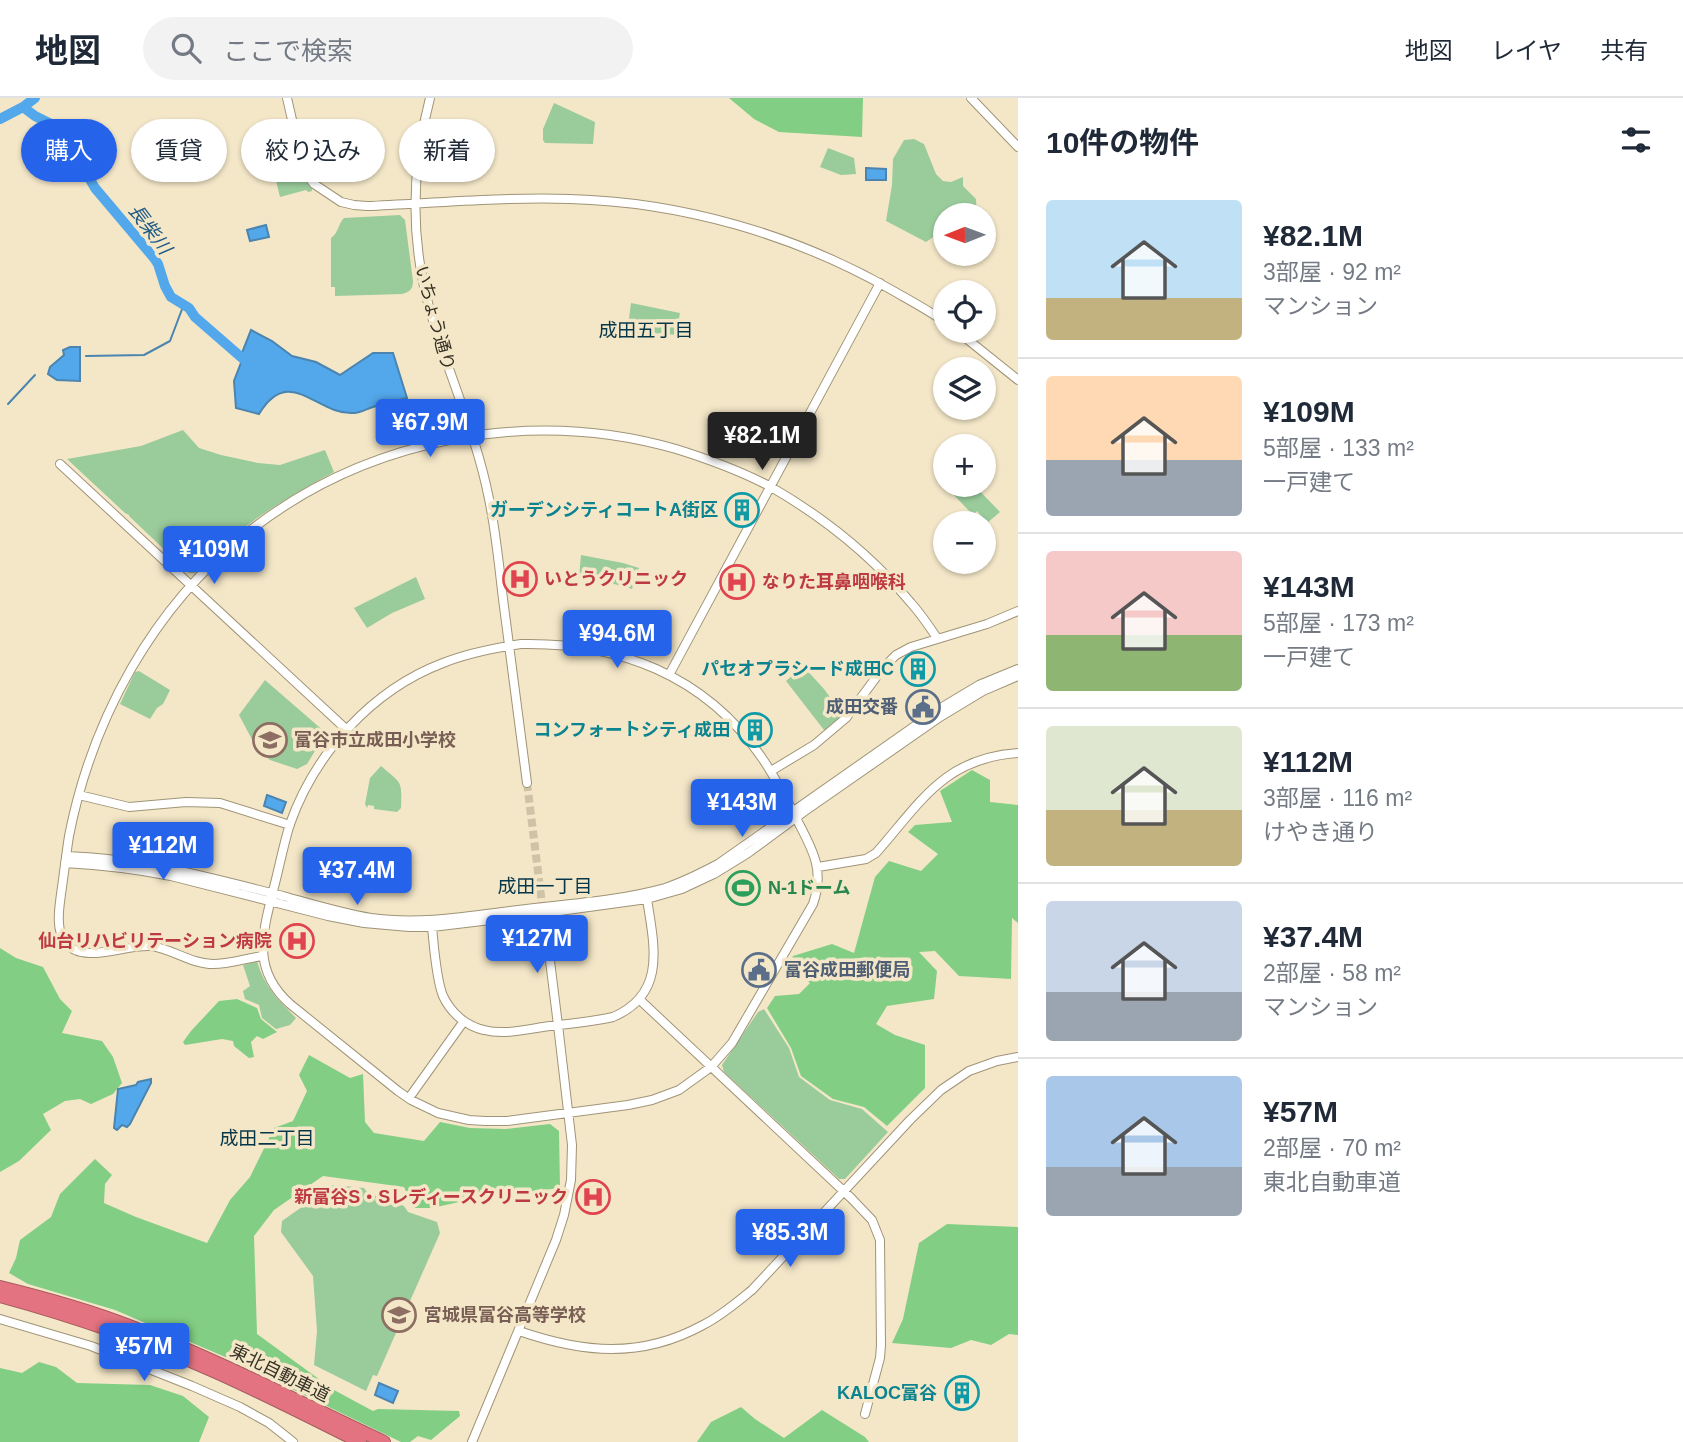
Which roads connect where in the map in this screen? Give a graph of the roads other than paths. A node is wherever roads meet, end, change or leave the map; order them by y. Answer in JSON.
{"nodes":[{"id":1,"x":287,"y":98,"type":"edge"},
{"id":2,"x":430,"y":98,"type":"edge"},
{"id":3,"x":971,"y":98,"type":"edge"},
{"id":4,"x":1018,"y":147,"type":"edge"},
{"id":5,"x":415,"y":204,"type":"junction"},
{"id":6,"x":880,"y":283,"type":"junction"},
{"id":7,"x":933,"y":315,"type":"edge"},
{"id":8,"x":973,"y":343,"type":"edge"},
{"id":9,"x":1018,"y":380,"type":"edge"},
{"id":10,"x":472,"y":436,"type":"junction"},
{"id":11,"x":60,"y":464,"type":"dead end"},
{"id":12,"x":771,"y":487,"type":"junction"},
{"id":13,"x":192,"y":585,"type":"junction"},
{"id":14,"x":1018,"y":611,"type":"edge"},
{"id":15,"x":937,"y":638,"type":"junction"},
{"id":16,"x":509,"y":646,"type":"junction"},
{"id":17,"x":1018,"y":669,"type":"edge"},
{"id":18,"x":669,"y":675,"type":"junction"},
{"id":19,"x":1018,"y":677,"type":"edge"},
{"id":20,"x":347,"y":730,"type":"junction"},
{"id":21,"x":1018,"y":753,"type":"edge"},
{"id":22,"x":771,"y":771,"type":"junction"},
{"id":23,"x":527,"y":783,"type":"tunnel mouth"},
{"id":24,"x":79,"y":795,"type":"junction"},
{"id":25,"x":794,"y":815,"type":"junction"},
{"id":26,"x":290,"y":825,"type":"junction"},
{"id":27,"x":65,"y":859,"type":"junction"},
{"id":28,"x":818,"y":867,"type":"junction"},
{"id":29,"x":272,"y":897,"type":"junction"},
{"id":30,"x":647,"y":899,"type":"junction"},
{"id":31,"x":545,"y":921,"type":"tunnel mouth"},
{"id":32,"x":432,"y":927,"type":"junction"},
{"id":33,"x":264,"y":956,"type":"junction"},
{"id":34,"x":640,"y":1000,"type":"junction"},
{"id":35,"x":464,"y":1021,"type":"junction"},
{"id":36,"x":558,"y":1025,"type":"junction"},
{"id":37,"x":1018,"y":1057,"type":"edge"},
{"id":38,"x":711,"y":1067,"type":"junction"},
{"id":39,"x":409,"y":1098,"type":"junction"},
{"id":40,"x":569,"y":1113,"type":"junction"},
{"id":41,"x":844,"y":1191,"type":"junction"},
{"id":42,"x":0,"y":1280,"type":"edge"},
{"id":43,"x":0,"y":1287,"type":"edge"},
{"id":44,"x":0,"y":1296,"type":"edge"},
{"id":45,"x":44,"y":1298,"type":"junction"},
{"id":46,"x":0,"y":1302,"type":"edge"},
{"id":47,"x":0,"y":1318,"type":"edge"},
{"id":48,"x":97,"y":1325,"type":"junction"},
{"id":49,"x":519,"y":1331,"type":"junction"},
{"id":50,"x":864,"y":1414,"type":"dead end"},
{"id":51,"x":293,"y":1442,"type":"edge"},
{"id":52,"x":360,"y":1442,"type":"edge"},
{"id":53,"x":384,"y":1442,"type":"edge"},
{"id":54,"x":472,"y":1442,"type":"edge"}],
"edges":[{"from":1,"to":5,"type":"street"},
{"from":2,"to":5,"type":"street","name":"いちょう通り"},
{"from":3,"to":4,"type":"street"},
{"from":5,"to":6,"type":"street"},
{"from":5,"to":10,"type":"street","name":"いちょう通り"},
{"from":6,"to":7,"type":"street"},
{"from":6,"to":12,"type":"street"},
{"from":8,"to":9,"type":"street"},
{"from":10,"to":12,"type":"street"},
{"from":10,"to":13,"type":"street"},
{"from":10,"to":16,"type":"street","name":"いちょう通り"},
{"from":11,"to":13,"type":"street"},
{"from":12,"to":15,"type":"street"},
{"from":12,"to":18,"type":"street"},
{"from":13,"to":20,"type":"street"},
{"from":13,"to":24,"type":"street"},
{"from":14,"to":15,"type":"street"},
{"from":15,"to":22,"type":"street"},
{"from":16,"to":18,"type":"street"},
{"from":16,"to":20,"type":"street"},
{"from":16,"to":23,"type":"street","name":"いちょう通り"},
{"from":17,"to":25,"type":"street"},
{"from":18,"to":22,"type":"street"},
{"from":19,"to":25,"type":"street"},
{"from":20,"to":26,"type":"street"},
{"from":21,"to":28,"type":"street"},
{"from":22,"to":25,"type":"street"},
{"from":24,"to":26,"type":"street"},
{"from":24,"to":27,"type":"street"},
{"from":25,"to":28,"type":"street"},
{"from":25,"to":29,"type":"street"},
{"from":25,"to":30,"type":"street"},
{"from":26,"to":29,"type":"street"},
{"from":27,"to":29,"type":"street"},
{"from":27,"to":29,"type":"street"},
{"from":27,"to":33,"type":"street"},
{"from":28,"to":38,"type":"street"},
{"from":29,"to":32,"type":"street"},
{"from":29,"to":33,"type":"street"},
{"from":30,"to":32,"type":"street"},
{"from":30,"to":34,"type":"street"},
{"from":31,"to":36,"type":"street"},
{"from":32,"to":35,"type":"street"},
{"from":33,"to":39,"type":"street"},
{"from":34,"to":36,"type":"street"},
{"from":34,"to":38,"type":"street"},
{"from":35,"to":36,"type":"street"},
{"from":35,"to":39,"type":"street"},
{"from":36,"to":40,"type":"street"},
{"from":37,"to":41,"type":"street"},
{"from":38,"to":40,"type":"street"},
{"from":38,"to":41,"type":"street"},
{"from":39,"to":40,"type":"street"},
{"from":40,"to":49,"type":"street"},
{"from":41,"to":49,"type":"street"},
{"from":41,"to":50,"type":"street"},
{"from":42,"to":45,"type":"highway"},
{"from":43,"to":45,"type":"highway","name":"東北自動車道"},
{"from":44,"to":48,"type":"highway","name":"東北自動車道"},
{"from":45,"to":53,"type":"highway","name":"東北自動車道"},
{"from":46,"to":48,"type":"highway"},
{"from":47,"to":51,"type":"street"},
{"from":48,"to":52,"type":"highway","name":"東北自動車道"},
{"from":49,"to":54,"type":"street"}]}
